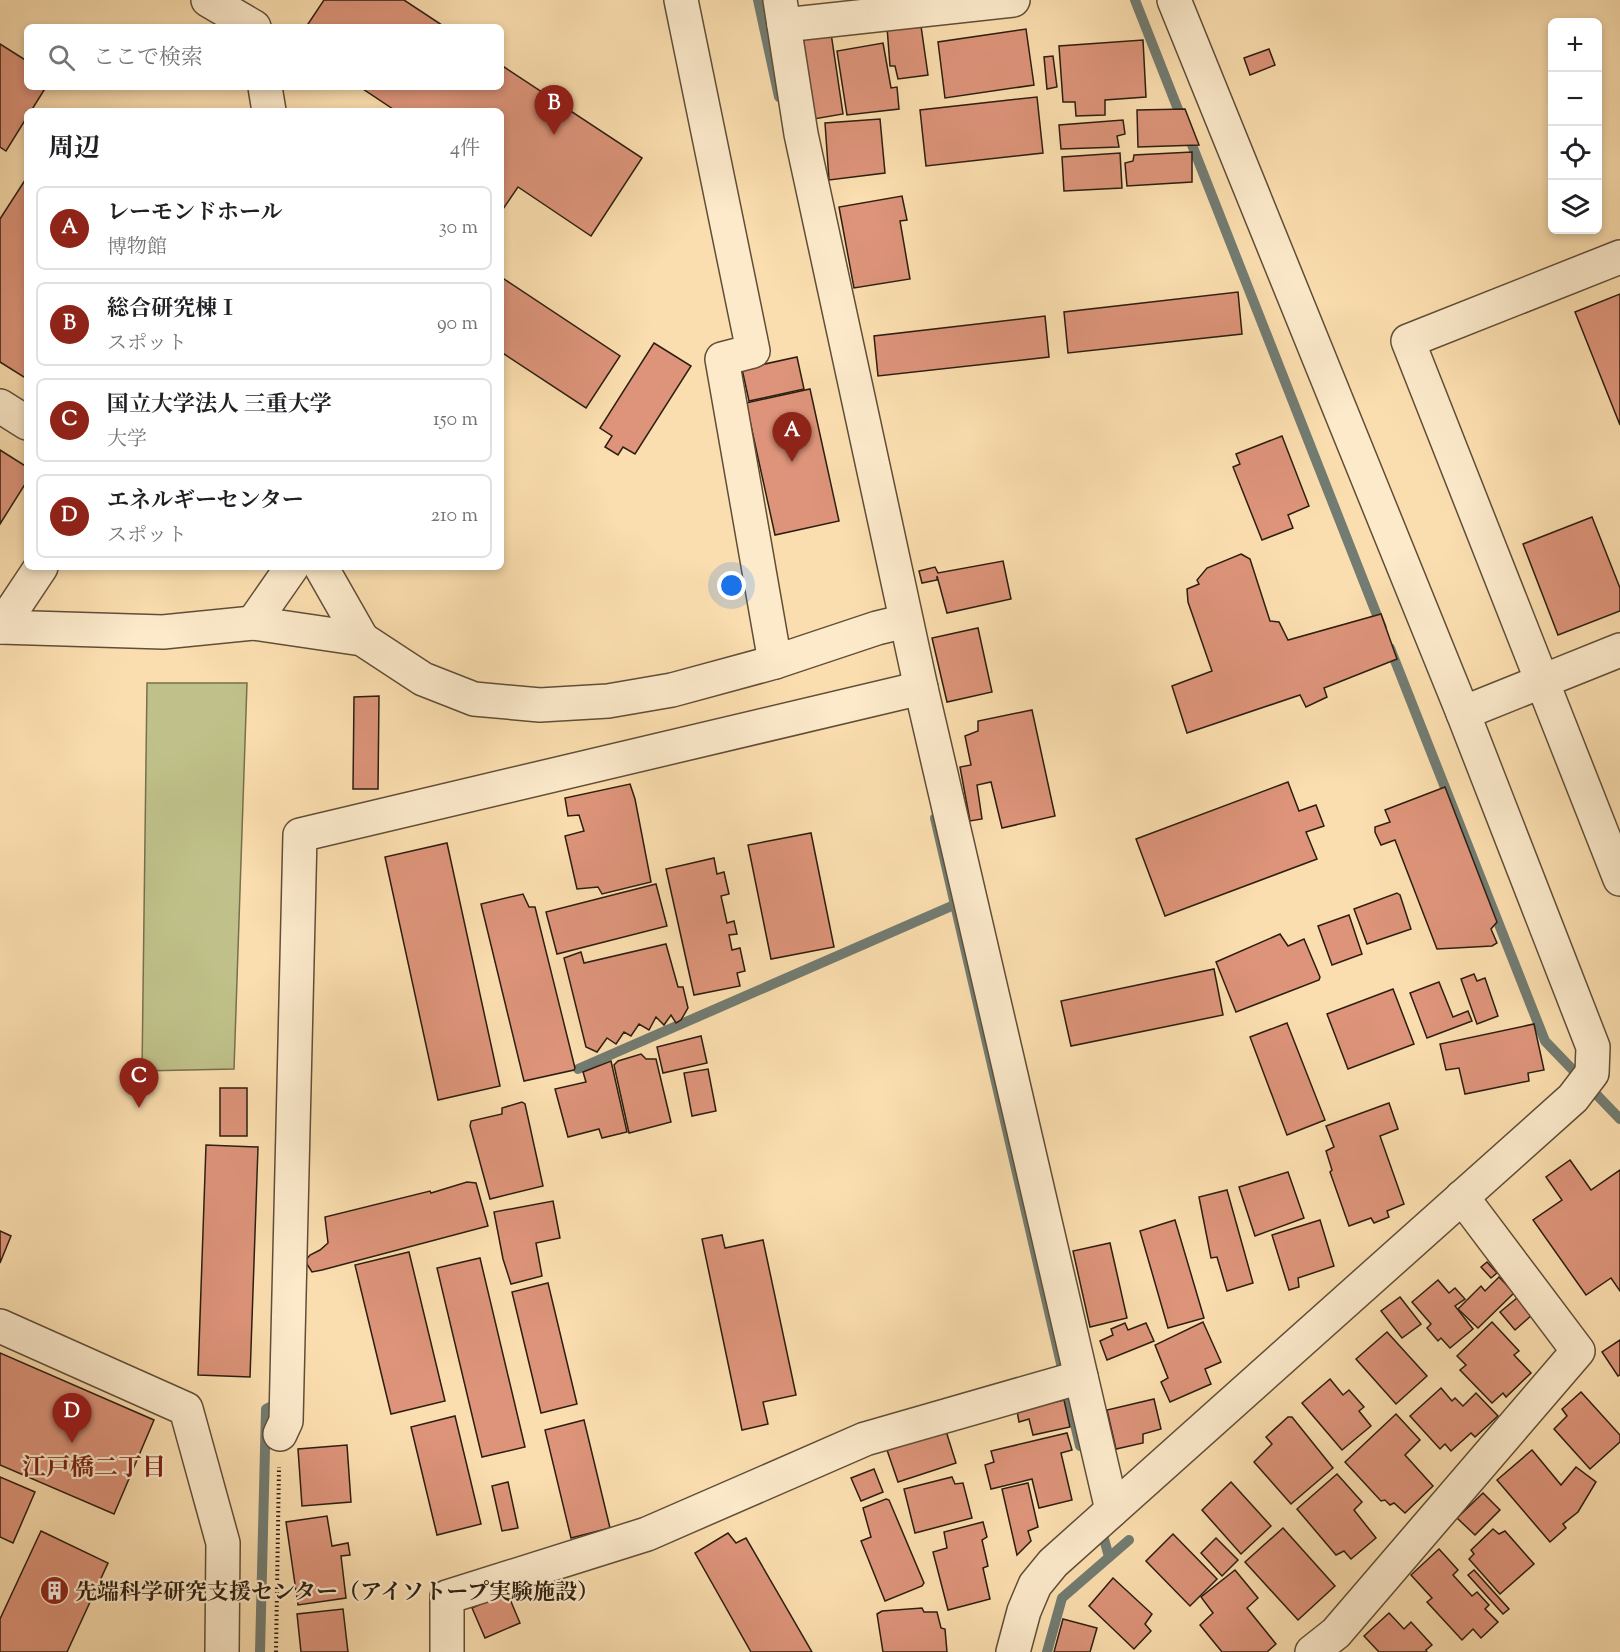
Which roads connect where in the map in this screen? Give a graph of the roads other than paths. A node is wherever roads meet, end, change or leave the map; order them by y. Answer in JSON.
{"nodes":[{"id":1,"x":208,"y":0,"type":"edge"},
{"id":2,"x":681,"y":0,"type":"edge"},
{"id":3,"x":1013,"y":0,"type":"edge"},
{"id":4,"x":1174,"y":0,"type":"edge"},
{"id":5,"x":782,"y":13,"type":"edge"},
{"id":6,"x":249,"y":24,"type":"edge"},
{"id":7,"x":266,"y":90,"type":"edge"},
{"id":8,"x":268,"y":108,"type":"edge"},
{"id":9,"x":1620,"y":257,"type":"edge"},
{"id":10,"x":0,"y":406,"type":"edge"},
{"id":11,"x":24,"y":421,"type":"edge"},
{"id":12,"x":40,"y":570,"type":"edge"},
{"id":13,"x":290,"y":570,"type":"edge"},
{"id":14,"x":323,"y":570,"type":"edge"},
{"id":15,"x":253,"y":624,"type":"junction"},
{"id":16,"x":892,"y":625,"type":"junction"},
{"id":17,"x":1,"y":627,"type":"edge"},
{"id":18,"x":362,"y":639,"type":"junction"},
{"id":19,"x":1620,"y":650,"type":"edge"},
{"id":20,"x":775,"y":662,"type":"junction"},
{"id":21,"x":1541,"y":682,"type":"junction"},
{"id":22,"x":921,"y":688,"type":"junction"},
{"id":23,"x":1463,"y":712,"type":"junction"},
{"id":24,"x":1620,"y":879,"type":"edge"},
{"id":25,"x":1462,"y":1197,"type":"junction"},
{"id":26,"x":0,"y":1326,"type":"edge"},
{"id":27,"x":1081,"y":1377,"type":"junction"},
{"id":28,"x":279,"y":1434,"type":"road end"},
{"id":29,"x":1112,"y":1510,"type":"junction"},
{"id":30,"x":1334,"y":1646,"type":"edge"},
{"id":31,"x":222,"y":1652,"type":"edge"},
{"id":32,"x":447,"y":1652,"type":"edge"},
{"id":33,"x":1013,"y":1652,"type":"edge"}],
"edges":[{"from":1,"to":6,"type":"street"},
{"from":2,"to":20,"type":"street"},
{"from":3,"to":5,"type":"street"},
{"from":4,"to":23,"type":"street"},
{"from":5,"to":16,"type":"street"},
{"from":7,"to":8,"type":"street"},
{"from":9,"to":21,"type":"street"},
{"from":10,"to":11,"type":"street"},
{"from":12,"to":17,"type":"street"},
{"from":13,"to":15,"type":"street"},
{"from":14,"to":18,"type":"street"},
{"from":15,"to":17,"type":"street"},
{"from":15,"to":18,"type":"street"},
{"from":16,"to":20,"type":"street"},
{"from":16,"to":22,"type":"street"},
{"from":18,"to":20,"type":"street"},
{"from":19,"to":21,"type":"street"},
{"from":21,"to":23,"type":"street"},
{"from":21,"to":24,"type":"street"},
{"from":22,"to":27,"type":"street"},
{"from":22,"to":28,"type":"street"},
{"from":23,"to":25,"type":"street"},
{"from":25,"to":29,"type":"street"},
{"from":25,"to":30,"type":"street"},
{"from":26,"to":31,"type":"street"},
{"from":27,"to":29,"type":"street"},
{"from":27,"to":32,"type":"street"},
{"from":29,"to":33,"type":"street"}]}
